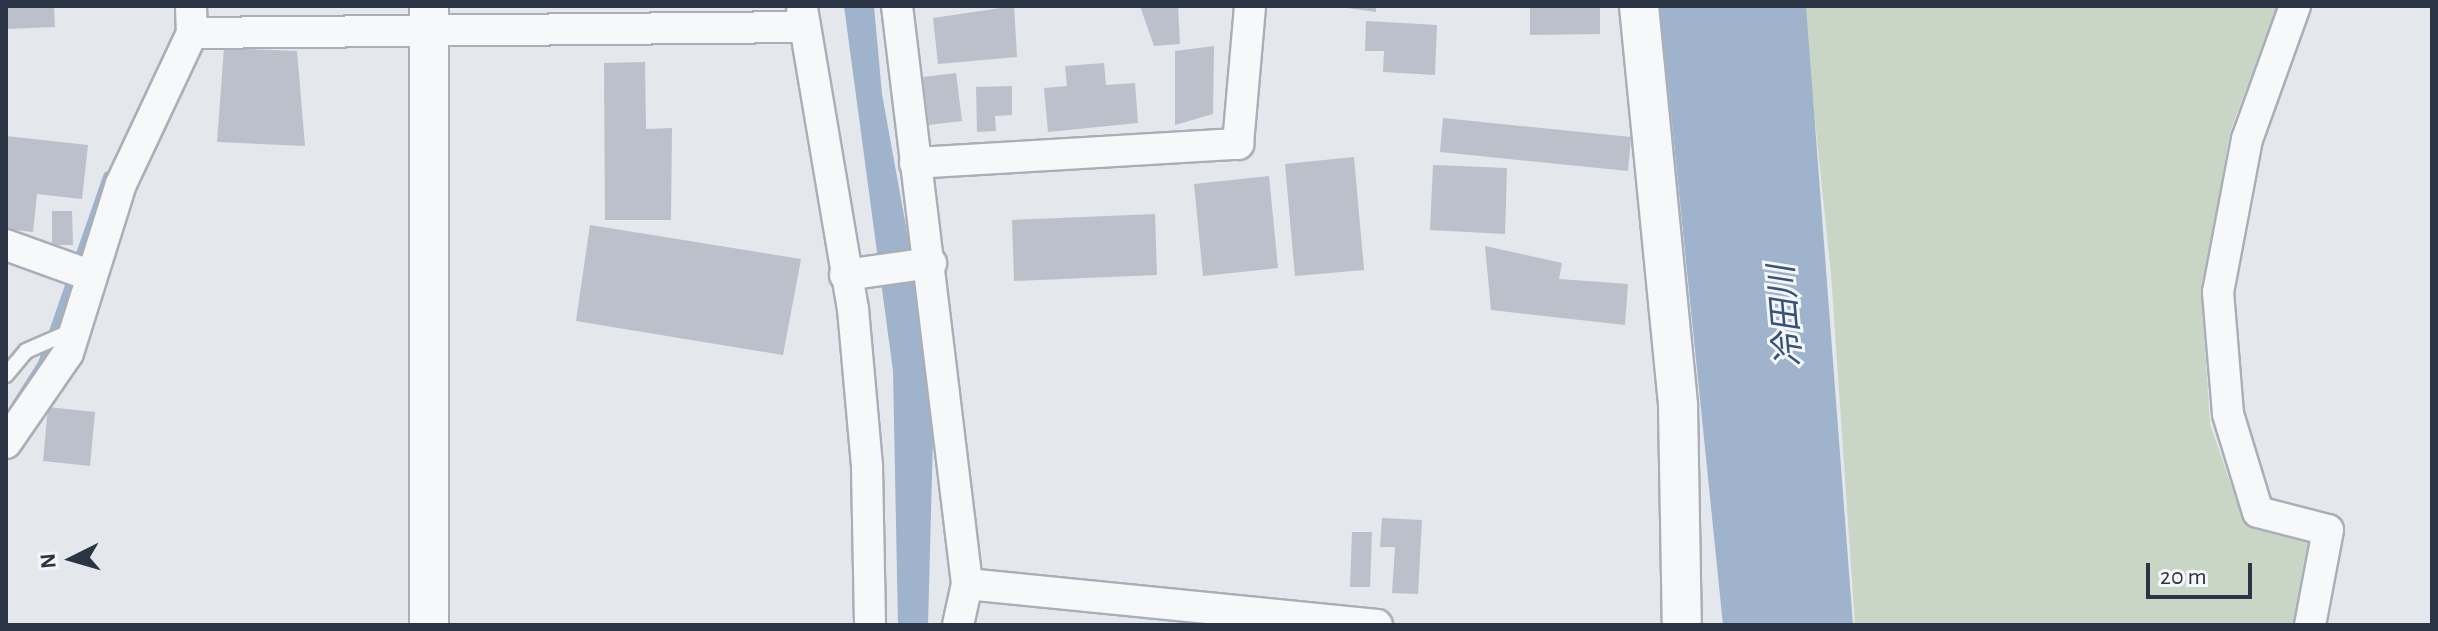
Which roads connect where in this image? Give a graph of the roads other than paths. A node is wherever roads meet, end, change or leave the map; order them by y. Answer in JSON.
{"nodes":[{"id":1,"x":897,"y":6,"type":"edge"},
{"id":2,"x":1250,"y":6,"type":"edge"},
{"id":3,"x":1639,"y":6,"type":"edge"},
{"id":4,"x":2295,"y":6,"type":"edge"},
{"id":5,"x":803,"y":16,"type":"edge"},
{"id":6,"x":191,"y":20,"type":"edge"},
{"id":7,"x":429,"y":21,"type":"edge"},
{"id":8,"x":915,"y":163,"type":"junction"},
{"id":9,"x":6,"y":245,"type":"edge"},
{"id":10,"x":931,"y":263,"type":"junction"},
{"id":11,"x":89,"y":275,"type":"junction"},
{"id":12,"x":845,"y":275,"type":"junction"},
{"id":13,"x":69,"y":332,"type":"junction"},
{"id":14,"x":6,"y":375,"type":"edge"},
{"id":15,"x":6,"y":443,"type":"edge"},
{"id":16,"x":967,"y":584,"type":"junction"},
{"id":17,"x":429,"y":625,"type":"edge"},
{"id":18,"x":870,"y":625,"type":"edge"},
{"id":19,"x":958,"y":625,"type":"edge"},
{"id":20,"x":1377,"y":625,"type":"edge"},
{"id":21,"x":1682,"y":625,"type":"edge"},
{"id":22,"x":2310,"y":625,"type":"edge"}],
"edges":[{"from":1,"to":8,"type":"street"},
{"from":2,"to":8,"type":"street"},
{"from":3,"to":21,"type":"street"},
{"from":4,"to":22,"type":"street"},
{"from":5,"to":7,"type":"street"},
{"from":5,"to":12,"type":"street"},
{"from":6,"to":7,"type":"street"},
{"from":6,"to":11,"type":"street"},
{"from":7,"to":17,"type":"street"},
{"from":8,"to":10,"type":"street"},
{"from":9,"to":11,"type":"street"},
{"from":10,"to":12,"type":"street"},
{"from":10,"to":16,"type":"street"},
{"from":11,"to":13,"type":"street"},
{"from":12,"to":18,"type":"street"},
{"from":13,"to":14,"type":"lane"},
{"from":13,"to":15,"type":"street"},
{"from":16,"to":19,"type":"street"},
{"from":16,"to":20,"type":"street"}]}
